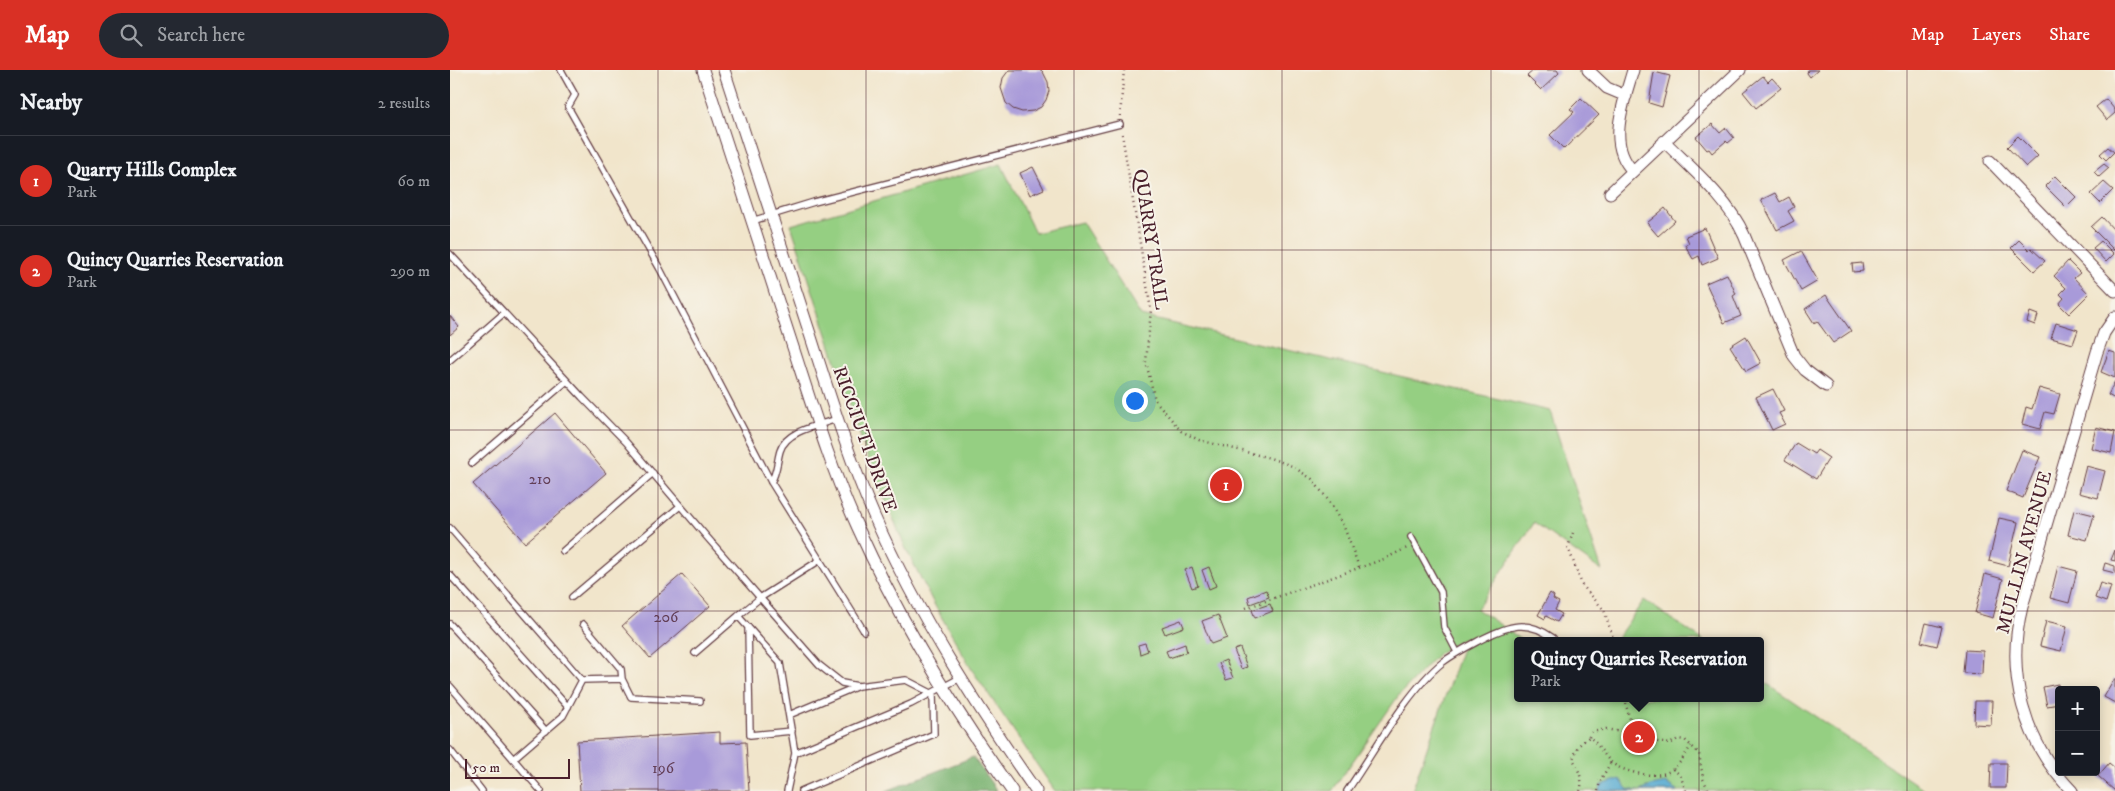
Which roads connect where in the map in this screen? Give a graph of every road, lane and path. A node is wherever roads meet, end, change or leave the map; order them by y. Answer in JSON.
{"nodes":[{"id":1,"x":561,"y":70,"type":"edge"},
{"id":2,"x":703,"y":70,"type":"edge"},
{"id":3,"x":724,"y":70,"type":"edge"},
{"id":4,"x":1124,"y":70,"type":"edge"},
{"id":5,"x":1588,"y":70,"type":"edge"},
{"id":6,"x":1633,"y":70,"type":"edge"},
{"id":7,"x":1740,"y":70,"type":"edge"},
{"id":8,"x":1626,"y":96,"type":"junction"},
{"id":9,"x":1120,"y":124,"type":"junction"},
{"id":10,"x":1664,"y":141,"type":"junction"},
{"id":11,"x":1990,"y":161,"type":"dead end"},
{"id":12,"x":1633,"y":171,"type":"junction"},
{"id":13,"x":1610,"y":194,"type":"dead end"},
{"id":14,"x":772,"y":215,"type":"junction"},
{"id":15,"x":752,"y":221,"type":"junction"},
{"id":16,"x":450,"y":254,"type":"edge"},
{"id":17,"x":2115,"y":291,"type":"edge"},
{"id":18,"x":504,"y":313,"type":"junction"},
{"id":19,"x":2115,"y":316,"type":"edge"},
{"id":20,"x":450,"y":360,"type":"edge"},
{"id":21,"x":567,"y":381,"type":"junction"},
{"id":22,"x":1826,"y":386,"type":"dead end"},
{"id":23,"x":838,"y":419,"type":"junction"},
{"id":24,"x":819,"y":426,"type":"junction"},
{"id":25,"x":472,"y":463,"type":"dead end"},
{"id":26,"x":653,"y":473,"type":"junction"},
{"id":27,"x":771,"y":482,"type":"junction"},
{"id":28,"x":680,"y":506,"type":"junction"},
{"id":29,"x":450,"y":528,"type":"edge"},
{"id":30,"x":1573,"y":533,"type":"dead end"},
{"id":31,"x":1411,"y":537,"type":"dead end"},
{"id":32,"x":1415,"y":544,"type":"junction"},
{"id":33,"x":563,"y":552,"type":"dead end"},
{"id":34,"x":820,"y":560,"type":"junction"},
{"id":35,"x":1359,"y":567,"type":"junction"},
{"id":36,"x":450,"y":575,"type":"edge"},
{"id":37,"x":572,"y":597,"type":"dead end"},
{"id":38,"x":760,"y":598,"type":"junction"},
{"id":39,"x":1246,"y":608,"type":"dead end"},
{"id":40,"x":738,"y":616,"type":"junction"},
{"id":41,"x":450,"y":624,"type":"edge"},
{"id":42,"x":583,"y":624,"type":"dead end"},
{"id":43,"x":748,"y":627,"type":"junction"},
{"id":44,"x":864,"y":631,"type":"dead end"},
{"id":45,"x":1551,"y":637,"type":"edge"},
{"id":46,"x":1613,"y":637,"type":"edge"},
{"id":47,"x":1457,"y":652,"type":"junction"},
{"id":48,"x":695,"y":653,"type":"dead end"},
{"id":49,"x":960,"y":678,"type":"junction"},
{"id":50,"x":622,"y":679,"type":"junction"},
{"id":51,"x":582,"y":680,"type":"junction"},
{"id":52,"x":450,"y":686,"type":"edge"},
{"id":53,"x":858,"y":686,"type":"junction"},
{"id":54,"x":938,"y":691,"type":"junction"},
{"id":55,"x":700,"y":701,"type":"dead end"},
{"id":56,"x":1626,"y":702,"type":"edge"},
{"id":57,"x":568,"y":707,"type":"junction"},
{"id":58,"x":789,"y":715,"type":"junction"},
{"id":59,"x":546,"y":731,"type":"junction"},
{"id":60,"x":1633,"y":731,"type":"junction"},
{"id":61,"x":792,"y":732,"type":"junction"},
{"id":62,"x":1588,"y":737,"type":"junction"},
{"id":63,"x":1691,"y":746,"type":"junction"},
{"id":64,"x":450,"y":750,"type":"edge"},
{"id":65,"x":795,"y":753,"type":"junction"},
{"id":66,"x":513,"y":759,"type":"junction"},
{"id":67,"x":1611,"y":762,"type":"junction"},
{"id":68,"x":1673,"y":769,"type":"junction"},
{"id":69,"x":482,"y":791,"type":"edge"},
{"id":70,"x":541,"y":791,"type":"edge"},
{"id":71,"x":787,"y":791,"type":"edge"},
{"id":72,"x":800,"y":791,"type":"edge"},
{"id":73,"x":1012,"y":791,"type":"edge"},
{"id":74,"x":1036,"y":791,"type":"edge"},
{"id":75,"x":1347,"y":791,"type":"edge"},
{"id":76,"x":1580,"y":791,"type":"edge"},
{"id":77,"x":1598,"y":791,"type":"edge"},
{"id":78,"x":1686,"y":791,"type":"edge"},
{"id":79,"x":1709,"y":791,"type":"edge"},
{"id":80,"x":2072,"y":791,"type":"edge"}],
"edges":[{"from":1,"to":27,"type":"lane"},
{"from":2,"to":15,"type":"street","name":"RICCIUTI DRIVE"},
{"from":3,"to":14,"type":"street","name":"RICCIUTI DRIVE"},
{"from":4,"to":9,"type":"path","name":"QUARRY TRAIL"},
{"from":5,"to":8,"type":"street"},
{"from":6,"to":8,"type":"street"},
{"from":7,"to":10,"type":"street"},
{"from":8,"to":12,"type":"street"},
{"from":9,"to":14,"type":"lane"},
{"from":9,"to":35,"type":"path","name":"QUARRY TRAIL"},
{"from":10,"to":12,"type":"street"},
{"from":10,"to":22,"type":"street"},
{"from":11,"to":17,"type":"street"},
{"from":12,"to":13,"type":"street"},
{"from":14,"to":15,"type":"lane"},
{"from":14,"to":23,"type":"street","name":"RICCIUTI DRIVE"},
{"from":15,"to":24,"type":"street","name":"RICCIUTI DRIVE"},
{"from":16,"to":18,"type":"lane"},
{"from":18,"to":20,"type":"lane"},
{"from":18,"to":21,"type":"lane"},
{"from":19,"to":80,"type":"street","name":"MULLIN AVENUE"},
{"from":21,"to":25,"type":"lane"},
{"from":21,"to":26,"type":"lane"},
{"from":23,"to":24,"type":"lane"},
{"from":23,"to":49,"type":"street","name":"RICCIUTI DRIVE"},
{"from":24,"to":27,"type":"lane"},
{"from":24,"to":54,"type":"street","name":"RICCIUTI DRIVE"},
{"from":26,"to":28,"type":"lane"},
{"from":26,"to":33,"type":"lane"},
{"from":27,"to":34,"type":"lane"},
{"from":28,"to":37,"type":"lane"},
{"from":28,"to":38,"type":"lane"},
{"from":29,"to":51,"type":"lane"},
{"from":30,"to":46,"type":"path"},
{"from":31,"to":32,"type":"lane"},
{"from":32,"to":35,"type":"path"},
{"from":32,"to":47,"type":"lane"},
{"from":34,"to":38,"type":"lane"},
{"from":34,"to":44,"type":"lane"},
{"from":35,"to":39,"type":"path"},
{"from":36,"to":57,"type":"lane"},
{"from":38,"to":40,"type":"lane"},
{"from":38,"to":53,"type":"lane"},
{"from":40,"to":43,"type":"lane"},
{"from":40,"to":48,"type":"lane"},
{"from":41,"to":59,"type":"lane"},
{"from":42,"to":50,"type":"lane"},
{"from":43,"to":58,"type":"lane"},
{"from":43,"to":61,"type":"lane"},
{"from":45,"to":47,"type":"lane"},
{"from":47,"to":75,"type":"lane"},
{"from":49,"to":54,"type":"lane"},
{"from":49,"to":74,"type":"street","name":"RICCIUTI DRIVE"},
{"from":50,"to":51,"type":"lane"},
{"from":50,"to":55,"type":"lane"},
{"from":51,"to":57,"type":"lane"},
{"from":52,"to":66,"type":"lane"},
{"from":53,"to":54,"type":"lane"},
{"from":53,"to":58,"type":"lane"},
{"from":54,"to":65,"type":"lane"},
{"from":54,"to":72,"type":"lane"},
{"from":54,"to":73,"type":"street","name":"RICCIUTI DRIVE"},
{"from":56,"to":60,"type":"path"},
{"from":57,"to":59,"type":"lane"},
{"from":58,"to":61,"type":"lane"},
{"from":59,"to":66,"type":"lane"},
{"from":60,"to":62,"type":"path"},
{"from":60,"to":63,"type":"path"},
{"from":61,"to":65,"type":"lane"},
{"from":62,"to":67,"type":"path"},
{"from":62,"to":76,"type":"path"},
{"from":63,"to":68,"type":"path"},
{"from":63,"to":79,"type":"path"},
{"from":64,"to":69,"type":"lane"},
{"from":65,"to":71,"type":"lane"},
{"from":66,"to":70,"type":"lane"},
{"from":67,"to":68,"type":"path"},
{"from":67,"to":77,"type":"path"},
{"from":68,"to":78,"type":"path"}]}
